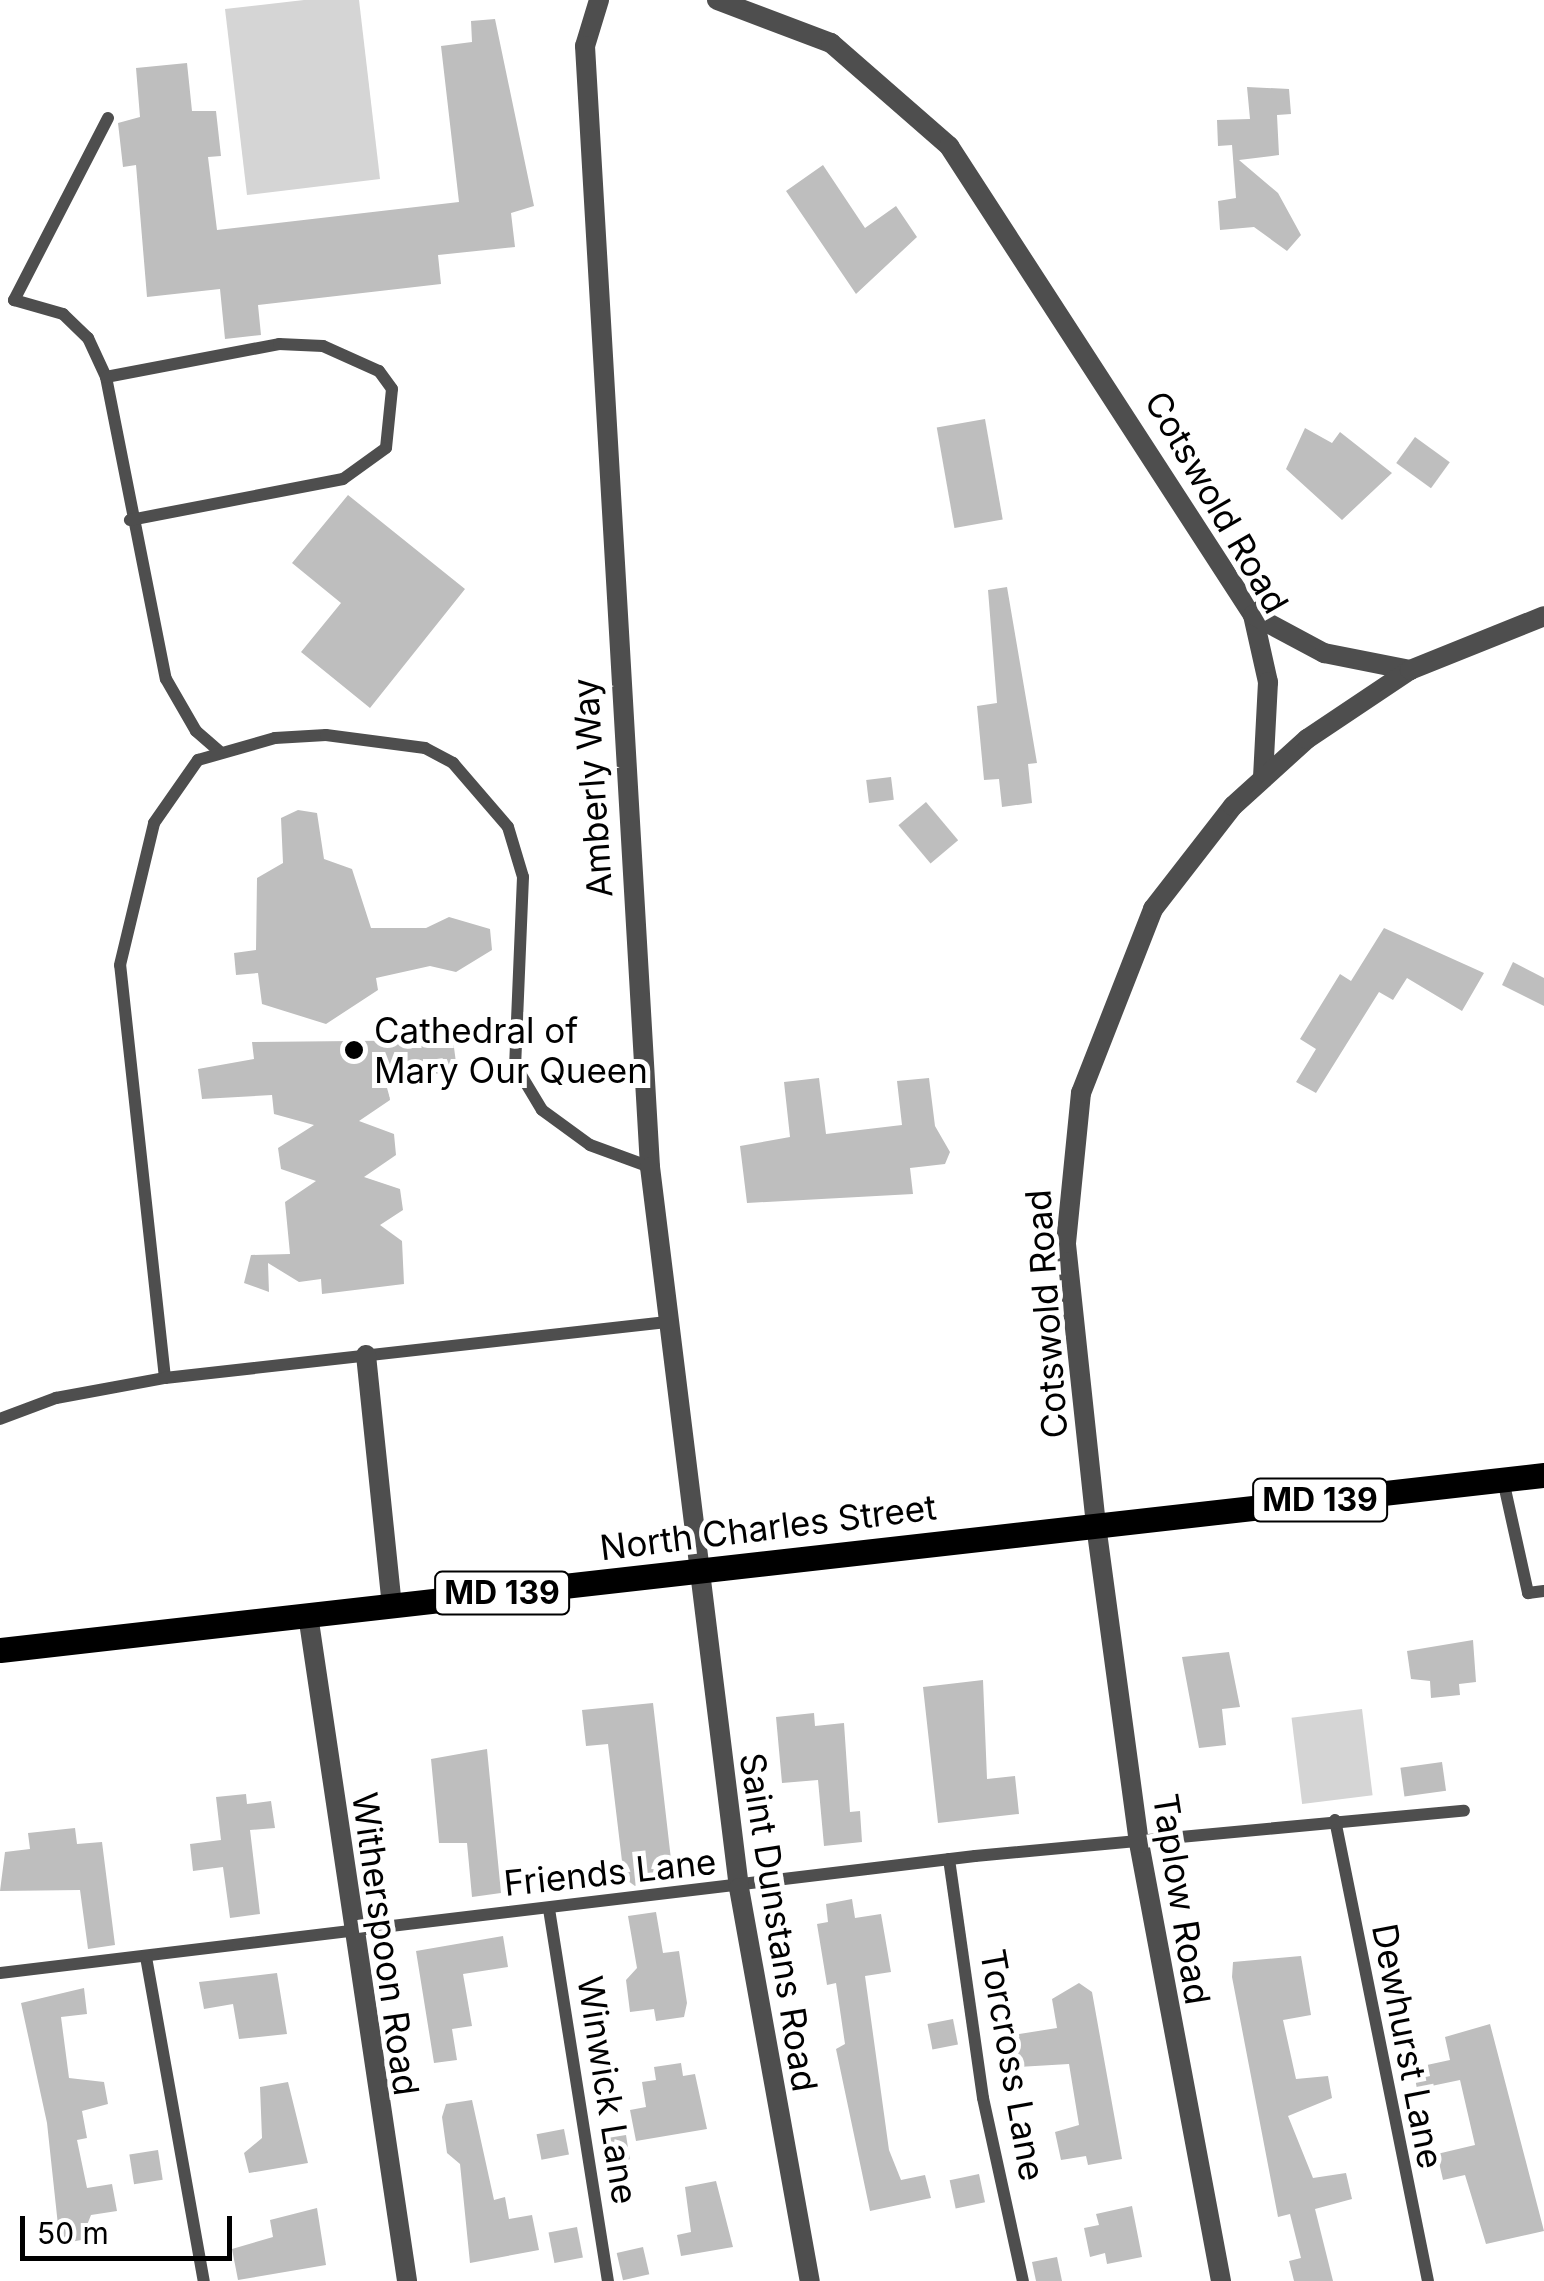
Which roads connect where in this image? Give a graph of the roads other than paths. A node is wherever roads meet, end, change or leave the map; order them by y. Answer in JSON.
{"nodes":[{"id":1,"x":717,"y":0,"type":"edge"},
{"id":2,"x":598,"y":1,"type":"edge"},
{"id":3,"x":108,"y":118,"type":"dead end"},
{"id":4,"x":106,"y":377,"type":"junction"},
{"id":5,"x":130,"y":520,"type":"junction"},
{"id":6,"x":1254,"y":615,"type":"junction"},
{"id":7,"x":1544,"y":616,"type":"edge"},
{"id":8,"x":1410,"y":670,"type":"junction"},
{"id":9,"x":220,"y":752,"type":"junction"},
{"id":10,"x":1263,"y":776,"type":"junction"},
{"id":11,"x":650,"y":1167,"type":"junction"},
{"id":12,"x":667,"y":1322,"type":"junction"},
{"id":13,"x":366,"y":1355,"type":"junction"},
{"id":14,"x":165,"y":1378,"type":"junction"},
{"id":15,"x":0,"y":1418,"type":"edge"},
{"id":16,"x":1544,"y":1475,"type":"edge"},
{"id":17,"x":1503,"y":1480,"type":"junction"},
{"id":18,"x":1096,"y":1525,"type":"junction"},
{"id":19,"x":695,"y":1570,"type":"junction"},
{"id":20,"x":1544,"y":1591,"type":"edge"},
{"id":21,"x":392,"y":1606,"type":"junction"},
{"id":22,"x":308,"y":1615,"type":"junction"},
{"id":23,"x":0,"y":1650,"type":"edge"},
{"id":24,"x":1464,"y":1812,"type":"dead end"},
{"id":25,"x":1335,"y":1820,"type":"junction"},
{"id":26,"x":1139,"y":1843,"type":"junction"},
{"id":27,"x":949,"y":1859,"type":"junction"},
{"id":28,"x":739,"y":1888,"type":"junction"},
{"id":29,"x":549,"y":1909,"type":"junction"},
{"id":30,"x":350,"y":1930,"type":"junction"},
{"id":31,"x":146,"y":1957,"type":"junction"},
{"id":32,"x":0,"y":1972,"type":"edge"},
{"id":33,"x":204,"y":2281,"type":"edge"},
{"id":34,"x":407,"y":2281,"type":"edge"},
{"id":35,"x":608,"y":2281,"type":"edge"},
{"id":36,"x":810,"y":2281,"type":"edge"},
{"id":37,"x":1023,"y":2281,"type":"edge"},
{"id":38,"x":1221,"y":2281,"type":"edge"},
{"id":39,"x":1428,"y":2281,"type":"edge"}],
"edges":[{"from":1,"to":6,"type":"street","name":"Cotswold Road"},
{"from":2,"to":11,"type":"street","name":"Amberly Way"},
{"from":3,"to":4,"type":"lane"},
{"from":4,"to":5,"type":"lane"},
{"from":4,"to":5,"type":"lane"},
{"from":5,"to":9,"type":"lane"},
{"from":6,"to":8,"type":"street"},
{"from":6,"to":10,"type":"street","name":"Cotswold Road"},
{"from":7,"to":8,"type":"street"},
{"from":8,"to":10,"type":"street"},
{"from":9,"to":11,"type":"lane"},
{"from":9,"to":14,"type":"lane"},
{"from":10,"to":18,"type":"street","name":"Cotswold Road"},
{"from":11,"to":12,"type":"street","name":"Amberly Way"},
{"from":12,"to":13,"type":"lane"},
{"from":12,"to":19,"type":"street","name":"Amberly Way"},
{"from":13,"to":14,"type":"lane"},
{"from":13,"to":21,"type":"street"},
{"from":14,"to":15,"type":"lane"},
{"from":16,"to":17,"type":"main road","name":"North Charles Street","number":"MD 139"},
{"from":17,"to":18,"type":"main road","name":"North Charles Street","number":"MD 139"},
{"from":17,"to":20,"type":"lane"},
{"from":18,"to":19,"type":"main road","name":"North Charles Street","number":"MD 139"},
{"from":18,"to":26,"type":"street","name":"Taplow Road"},
{"from":19,"to":21,"type":"main road","name":"North Charles Street","number":"MD 139"},
{"from":19,"to":28,"type":"street","name":"Saint Dunstans Road"},
{"from":21,"to":22,"type":"main road","name":"North Charles Street","number":"MD 139"},
{"from":22,"to":23,"type":"main road","name":"North Charles Street"},
{"from":22,"to":30,"type":"street","name":"Witherspoon Road"},
{"from":24,"to":25,"type":"lane","name":"Friends Lane"},
{"from":25,"to":26,"type":"lane","name":"Friends Lane"},
{"from":25,"to":39,"type":"lane","name":"Dewhurst Lane"},
{"from":26,"to":27,"type":"lane","name":"Friends Lane"},
{"from":26,"to":38,"type":"street","name":"Taplow Road"},
{"from":27,"to":28,"type":"lane","name":"Friends Lane"},
{"from":27,"to":37,"type":"lane","name":"Torcross Lane"},
{"from":28,"to":29,"type":"lane","name":"Friends Lane"},
{"from":28,"to":36,"type":"street","name":"Saint Dunstans Road"},
{"from":29,"to":30,"type":"lane","name":"Friends Lane"},
{"from":29,"to":35,"type":"lane","name":"Winwick Lane"},
{"from":30,"to":31,"type":"lane","name":"Friends Lane"},
{"from":30,"to":34,"type":"street","name":"Witherspoon Road"},
{"from":31,"to":32,"type":"lane","name":"Friends Lane"},
{"from":31,"to":33,"type":"lane"}]}
